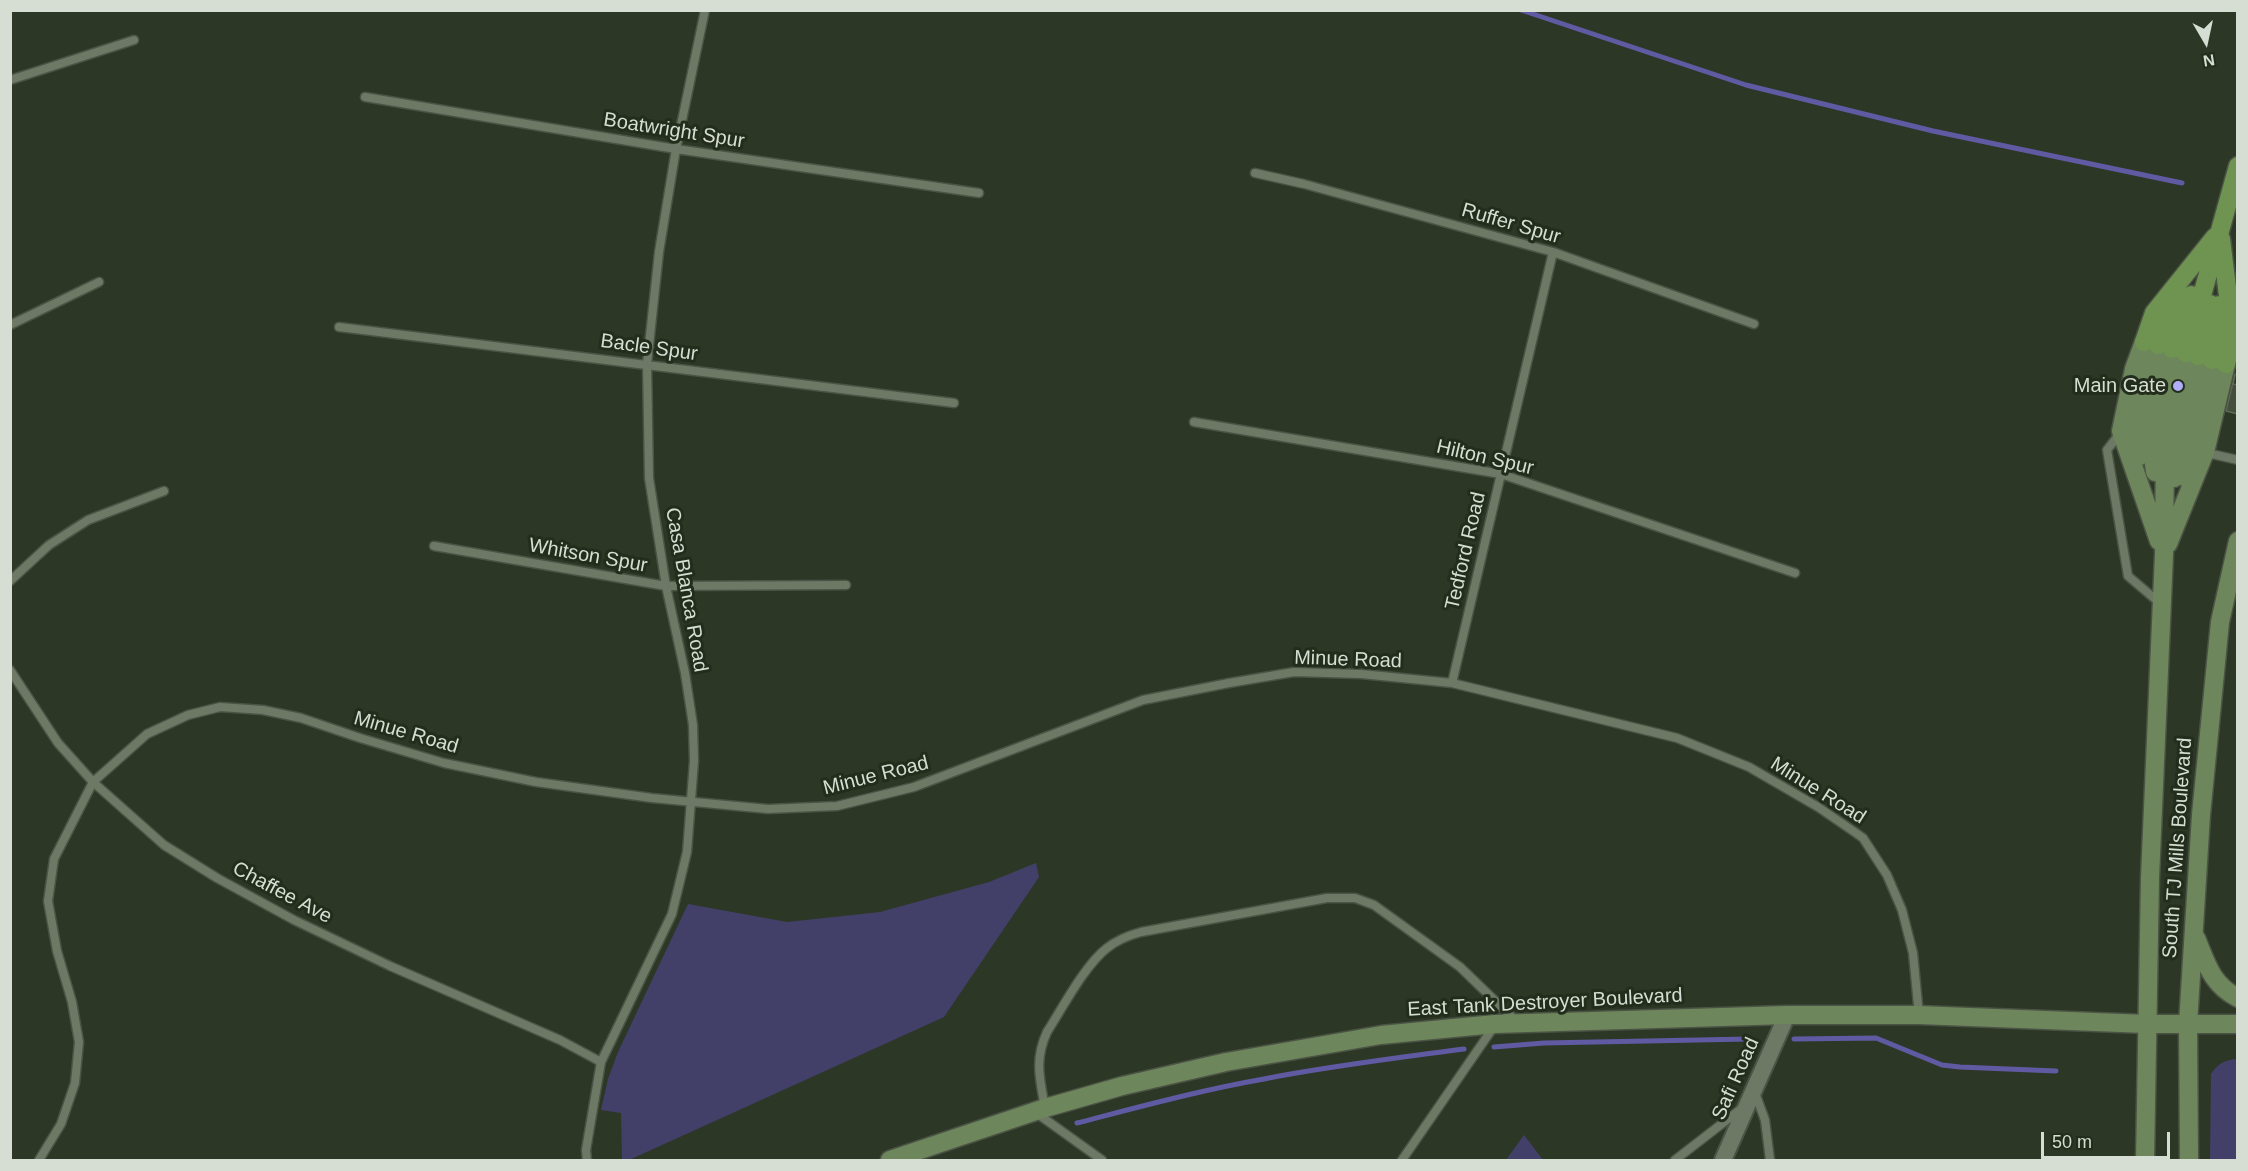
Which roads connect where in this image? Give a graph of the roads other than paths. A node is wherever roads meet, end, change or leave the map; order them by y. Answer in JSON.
{"nodes":[{"id":1,"x":705,"y":10,"type":"edge"},
{"id":2,"x":134,"y":39,"type":"dead end"},
{"id":3,"x":10,"y":80,"type":"edge"},
{"id":4,"x":365,"y":97,"type":"dead end"},
{"id":5,"x":676,"y":149,"type":"junction"},
{"id":6,"x":2238,"y":166,"type":"edge"},
{"id":7,"x":1255,"y":173,"type":"dead end"},
{"id":8,"x":980,"y":193,"type":"dead end"},
{"id":9,"x":2220,"y":231,"type":"junction"},
{"id":10,"x":1552,"y":252,"type":"junction"},
{"id":11,"x":99,"y":282,"type":"dead end"},
{"id":12,"x":1754,"y":324,"type":"dead end"},
{"id":13,"x":10,"y":325,"type":"edge"},
{"id":14,"x":2199,"y":326,"type":"edge"},
{"id":15,"x":339,"y":327,"type":"dead end"},
{"id":16,"x":2185,"y":353,"type":"junction"},
{"id":17,"x":647,"y":363,"type":"junction"},
{"id":18,"x":954,"y":403,"type":"dead end"},
{"id":19,"x":1194,"y":422,"type":"dead end"},
{"id":20,"x":2164,"y":442,"type":"junction"},
{"id":21,"x":2238,"y":460,"type":"edge"},
{"id":22,"x":1501,"y":474,"type":"junction"},
{"id":23,"x":164,"y":490,"type":"dead end"},
{"id":24,"x":2238,"y":541,"type":"edge"},
{"id":25,"x":434,"y":546,"type":"dead end"},
{"id":26,"x":2164,"y":554,"type":"junction"},
{"id":27,"x":1795,"y":573,"type":"dead end"},
{"id":28,"x":10,"y":580,"type":"edge"},
{"id":29,"x":846,"y":585,"type":"dead end"},
{"id":30,"x":666,"y":586,"type":"junction"},
{"id":31,"x":2161,"y":605,"type":"junction"},
{"id":32,"x":10,"y":670,"type":"edge"},
{"id":33,"x":1452,"y":683,"type":"junction"},
{"id":34,"x":93,"y":782,"type":"junction"},
{"id":35,"x":690,"y":802,"type":"junction"},
{"id":36,"x":2194,"y":934,"type":"junction"},
{"id":37,"x":2238,"y":998,"type":"edge"},
{"id":38,"x":1787,"y":1015,"type":"junction"},
{"id":39,"x":1919,"y":1015,"type":"junction"},
{"id":40,"x":1518,"y":1023,"type":"junction"},
{"id":41,"x":1495,"y":1024,"type":"junction"},
{"id":42,"x":2146,"y":1024,"type":"junction"},
{"id":43,"x":2188,"y":1024,"type":"junction"},
{"id":44,"x":2238,"y":1024,"type":"edge"},
{"id":45,"x":601,"y":1062,"type":"junction"},
{"id":46,"x":1751,"y":1097,"type":"junction"},
{"id":47,"x":1040,"y":1110,"type":"junction"},
{"id":48,"x":39,"y":1161,"type":"edge"},
{"id":49,"x":587,"y":1161,"type":"edge"},
{"id":50,"x":890,"y":1161,"type":"edge"},
{"id":51,"x":1102,"y":1161,"type":"edge"},
{"id":52,"x":1402,"y":1161,"type":"edge"},
{"id":53,"x":1675,"y":1161,"type":"edge"},
{"id":54,"x":1723,"y":1161,"type":"edge"},
{"id":55,"x":1770,"y":1161,"type":"edge"},
{"id":56,"x":2145,"y":1161,"type":"edge"},
{"id":57,"x":2188,"y":1161,"type":"edge"}],
"edges":[{"from":1,"to":5,"type":"lane","name":"Casa Blanca Road"},
{"from":2,"to":3,"type":"lane"},
{"from":4,"to":5,"type":"lane","name":"Boatwright Spur"},
{"from":5,"to":8,"type":"lane","name":"Boatwright Spur"},
{"from":5,"to":17,"type":"lane","name":"Casa Blanca Road"},
{"from":6,"to":9,"type":"main road"},
{"from":7,"to":10,"type":"lane","name":"Ruffer Spur"},
{"from":9,"to":14,"type":"main road"},
{"from":9,"to":14,"type":"main road"},
{"from":9,"to":14,"type":"main road"},
{"from":10,"to":12,"type":"lane","name":"Ruffer Spur"},
{"from":10,"to":22,"type":"lane","name":"Tedford Road"},
{"from":11,"to":13,"type":"lane"},
{"from":14,"to":16,"type":"main road"},
{"from":14,"to":16,"type":"main road"},
{"from":14,"to":16,"type":"main road"},
{"from":15,"to":17,"type":"lane","name":"Bacle Spur"},
{"from":16,"to":20,"type":"street"},
{"from":16,"to":20,"type":"street"},
{"from":16,"to":20,"type":"street"},
{"from":17,"to":18,"type":"lane","name":"Bacle Spur"},
{"from":17,"to":30,"type":"lane","name":"Casa Blanca Road"},
{"from":19,"to":22,"type":"lane","name":"Hilton Spur"},
{"from":20,"to":21,"type":"lane"},
{"from":20,"to":26,"type":"street"},
{"from":20,"to":26,"type":"street"},
{"from":20,"to":26,"type":"street"},
{"from":20,"to":31,"type":"lane"},
{"from":22,"to":27,"type":"lane","name":"Hilton Spur"},
{"from":22,"to":33,"type":"lane","name":"Tedford Road"},
{"from":23,"to":28,"type":"lane"},
{"from":24,"to":36,"type":"street","name":"South TJ Mills Boulevard"},
{"from":25,"to":30,"type":"lane","name":"Whitson Spur"},
{"from":26,"to":31,"type":"street","name":"South TJ Mills Boulevard"},
{"from":29,"to":30,"type":"lane","name":"Whitson Spur"},
{"from":30,"to":35,"type":"lane","name":"Casa Blanca Road"},
{"from":31,"to":42,"type":"street","name":"South TJ Mills Boulevard"},
{"from":32,"to":34,"type":"lane","name":"Chaffee Ave"},
{"from":33,"to":35,"type":"lane","name":"Minue Road"},
{"from":33,"to":39,"type":"lane","name":"Minue Road"},
{"from":34,"to":35,"type":"lane","name":"Minue Road"},
{"from":34,"to":45,"type":"lane","name":"Chaffee Ave"},
{"from":34,"to":48,"type":"lane","name":"Minue Road"},
{"from":35,"to":45,"type":"lane","name":"Casa Blanca Road"},
{"from":36,"to":37,"type":"street"},
{"from":36,"to":43,"type":"street","name":"South TJ Mills Boulevard"},
{"from":38,"to":39,"type":"street","name":"East Tank Destroyer Boulevard"},
{"from":38,"to":40,"type":"street","name":"East Tank Destroyer Boulevard"},
{"from":38,"to":46,"type":"street","name":"Safi Road"},
{"from":39,"to":42,"type":"street","name":"East Tank Destroyer Boulevard"},
{"from":40,"to":41,"type":"street","name":"East Tank Destroyer Boulevard"},
{"from":40,"to":47,"type":"lane"},
{"from":41,"to":47,"type":"street","name":"East Tank Destroyer Boulevard"},
{"from":41,"to":52,"type":"lane"},
{"from":42,"to":43,"type":"street","name":"East Tank Destroyer Boulevard"},
{"from":42,"to":56,"type":"street","name":"South TJ Mills Boulevard"},
{"from":43,"to":44,"type":"street","name":"East Tank Destroyer Boulevard"},
{"from":43,"to":57,"type":"street","name":"South TJ Mills Boulevard"},
{"from":45,"to":49,"type":"lane","name":"Casa Blanca Road"},
{"from":46,"to":53,"type":"lane"},
{"from":46,"to":54,"type":"street","name":"Safi Road"},
{"from":46,"to":55,"type":"lane"},
{"from":47,"to":50,"type":"street","name":"East Tank Destroyer Boulevard"},
{"from":47,"to":51,"type":"lane"}]}
